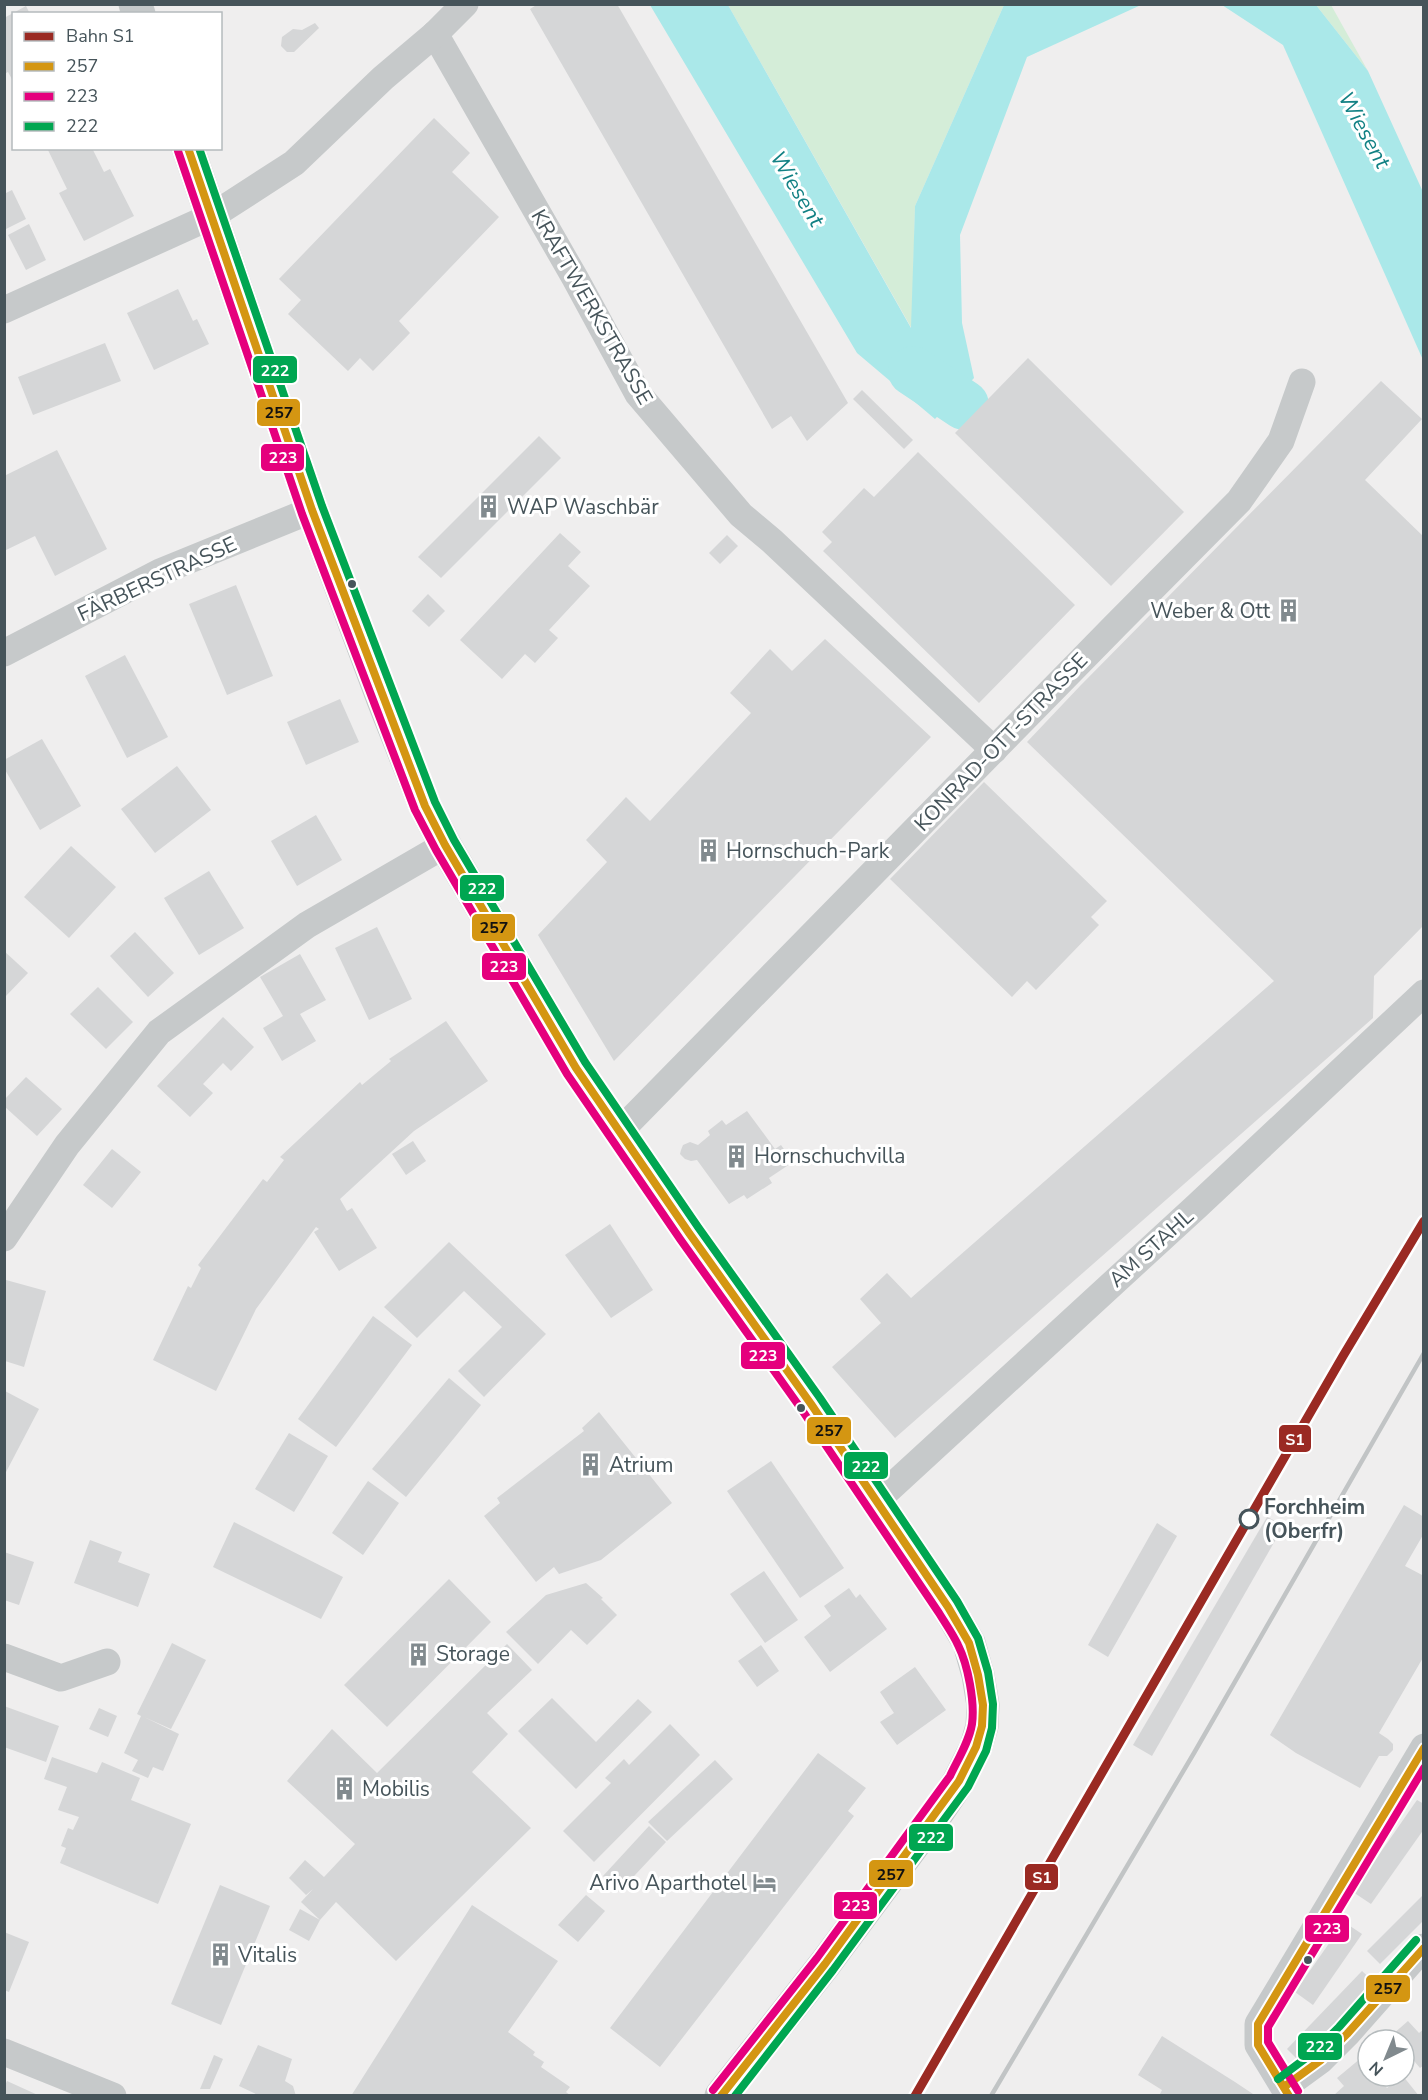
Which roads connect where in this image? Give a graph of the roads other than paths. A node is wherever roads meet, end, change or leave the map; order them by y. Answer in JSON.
{"nodes":[{"id":1,"x":465,"y":4,"type":"edge"},
{"id":2,"x":435,"y":34,"type":"junction"},
{"id":3,"x":189,"y":150,"type":"edge"},
{"id":4,"x":213,"y":216,"type":"junction"},
{"id":5,"x":4,"y":310,"type":"edge"},
{"id":6,"x":1302,"y":382,"type":"dead end"},
{"id":7,"x":312,"y":510,"type":"junction"},
{"id":8,"x":4,"y":653,"type":"edge"},
{"id":9,"x":994,"y":750,"type":"junction"},
{"id":10,"x":445,"y":844,"type":"junction"},
{"id":11,"x":1424,"y":993,"type":"edge"},
{"id":12,"x":619,"y":1132,"type":"junction"},
{"id":13,"x":4,"y":1238,"type":"edge"},
{"id":14,"x":876,"y":1501,"type":"junction"},
{"id":15,"x":4,"y":1657,"type":"edge"},
{"id":16,"x":107,"y":1662,"type":"dead end"},
{"id":17,"x":1424,"y":1747,"type":"edge"},
{"id":18,"x":1424,"y":1947,"type":"edge"},
{"id":19,"x":4,"y":2052,"type":"edge"},
{"id":20,"x":1287,"y":2091,"type":"edge"},
{"id":21,"x":113,"y":2096,"type":"edge"},
{"id":22,"x":721,"y":2096,"type":"edge"}],
"edges":[{"from":1,"to":2,"type":"street"},
{"from":2,"to":4,"type":"street"},
{"from":2,"to":9,"type":"street","name":"KRAFTWERKSTRASSE"},
{"from":3,"to":4,"type":"main road"},
{"from":4,"to":5,"type":"street"},
{"from":4,"to":7,"type":"main road"},
{"from":6,"to":9,"type":"street","name":"KONRAD-OTT-STRASSE"},
{"from":7,"to":8,"type":"street","name":"FÄRBERSTRASSE"},
{"from":7,"to":10,"type":"main road"},
{"from":9,"to":12,"type":"street","name":"KONRAD-OTT-STRASSE"},
{"from":10,"to":12,"type":"main road"},
{"from":10,"to":13,"type":"street"},
{"from":11,"to":14,"type":"street","name":"AM STAHL"},
{"from":12,"to":14,"type":"main road"},
{"from":14,"to":22,"type":"main road"},
{"from":15,"to":16,"type":"street"},
{"from":17,"to":20,"type":"street"},
{"from":18,"to":20,"type":"street"},
{"from":19,"to":21,"type":"street"}]}
